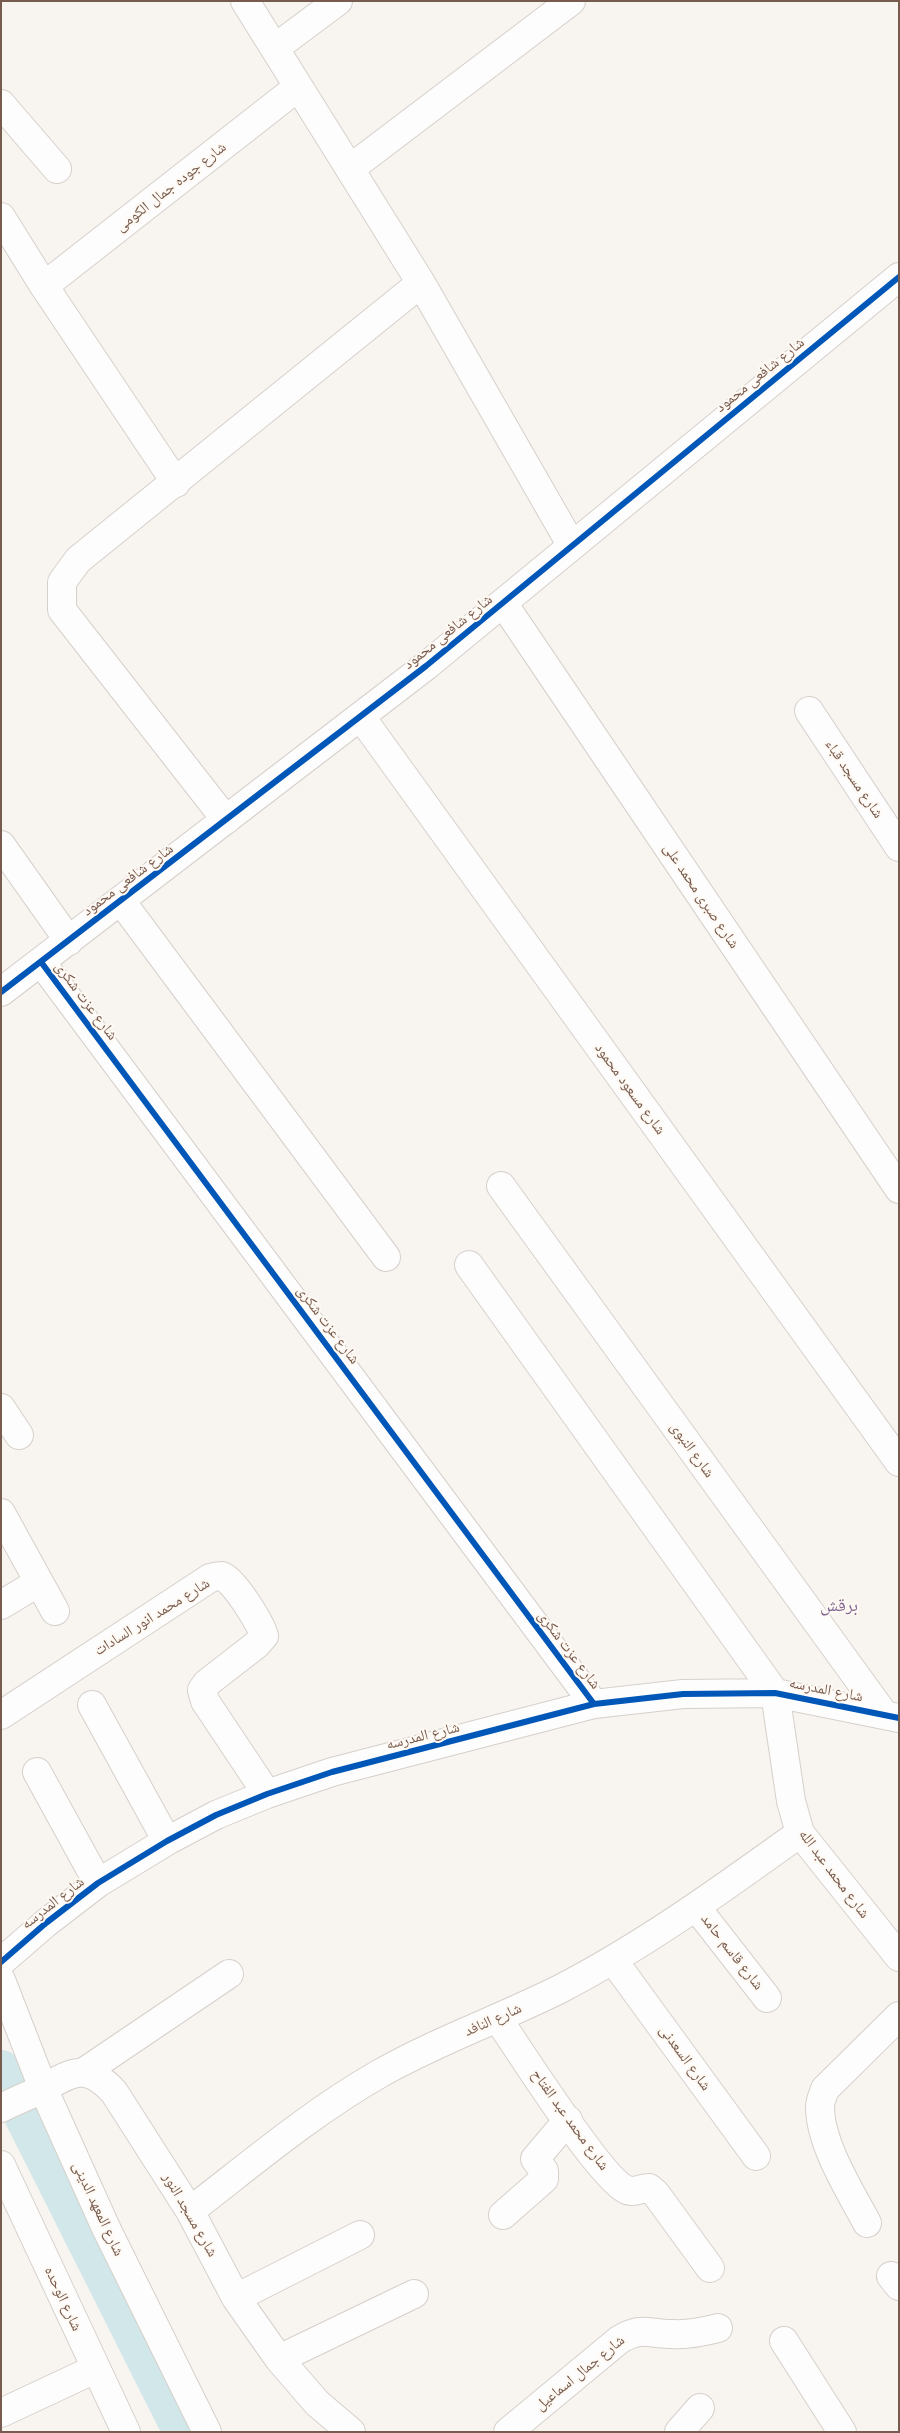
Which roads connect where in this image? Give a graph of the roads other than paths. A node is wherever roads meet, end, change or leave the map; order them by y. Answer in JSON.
{"nodes":[{"id":1,"x":245,"y":1,"type":"edge"},
{"id":2,"x":338,"y":1,"type":"edge"},
{"id":3,"x":571,"y":1,"type":"edge"},
{"id":4,"x":275,"y":48,"type":"junction"},
{"id":5,"x":298,"y":87,"type":"junction"},
{"id":6,"x":1,"y":104,"type":"edge"},
{"id":7,"x":351,"y":168,"type":"junction"},
{"id":8,"x":56,"y":169,"type":"dead end"},
{"id":9,"x":1,"y":218,"type":"edge"},
{"id":10,"x":899,"y":277,"type":"edge"},
{"id":11,"x":421,"y":283,"type":"junction"},
{"id":12,"x":44,"y":286,"type":"junction"},
{"id":13,"x":176,"y":483,"type":"junction"},
{"id":14,"x":572,"y":546,"type":"junction"},
{"id":15,"x":504,"y":603,"type":"junction"},
{"id":16,"x":809,"y":712,"type":"dead end"},
{"id":17,"x":361,"y":717,"type":"junction"},
{"id":18,"x":226,"y":820,"type":"junction"},
{"id":19,"x":1,"y":845,"type":"edge"},
{"id":20,"x":899,"y":847,"type":"edge"},
{"id":21,"x":121,"y":901,"type":"junction"},
{"id":22,"x":69,"y":941,"type":"junction"},
{"id":23,"x":41,"y":962,"type":"junction"},
{"id":24,"x":1,"y":992,"type":"edge"},
{"id":25,"x":500,"y":1186,"type":"dead end"},
{"id":26,"x":899,"y":1189,"type":"edge"},
{"id":27,"x":386,"y":1257,"type":"dead end"},
{"id":28,"x":469,"y":1266,"type":"dead end"},
{"id":29,"x":1,"y":1408,"type":"edge"},
{"id":30,"x":19,"y":1435,"type":"dead end"},
{"id":31,"x":899,"y":1462,"type":"edge"},
{"id":32,"x":1,"y":1513,"type":"edge"},
{"id":33,"x":39,"y":1582,"type":"junction"},
{"id":34,"x":1,"y":1605,"type":"edge"},
{"id":35,"x":54,"y":1611,"type":"dead end"},
{"id":36,"x":775,"y":1693,"type":"junction"},
{"id":37,"x":594,"y":1704,"type":"junction"},
{"id":38,"x":92,"y":1705,"type":"dead end"},
{"id":39,"x":1,"y":1715,"type":"edge"},
{"id":40,"x":891,"y":1716,"type":"edge"},
{"id":41,"x":36,"y":1772,"type":"dead end"},
{"id":42,"x":267,"y":1794,"type":"junction"},
{"id":43,"x":800,"y":1833,"type":"junction"},
{"id":44,"x":167,"y":1841,"type":"junction"},
{"id":45,"x":98,"y":1883,"type":"junction"},
{"id":46,"x":696,"y":1907,"type":"junction"},
{"id":47,"x":899,"y":1956,"type":"edge"},
{"id":48,"x":613,"y":1960,"type":"junction"},
{"id":49,"x":1,"y":1962,"type":"edge"},
{"id":50,"x":229,"y":1974,"type":"dead end"},
{"id":51,"x":1,"y":1980,"type":"edge"},
{"id":52,"x":767,"y":1998,"type":"dead end"},
{"id":53,"x":899,"y":2016,"type":"edge"},
{"id":54,"x":498,"y":2019,"type":"junction"},
{"id":55,"x":84,"y":2072,"type":"junction"},
{"id":56,"x":43,"y":2088,"type":"junction"},
{"id":57,"x":1,"y":2108,"type":"edge"},
{"id":58,"x":568,"y":2120,"type":"junction"},
{"id":59,"x":756,"y":2156,"type":"dead end"},
{"id":60,"x":1,"y":2165,"type":"edge"},
{"id":61,"x":190,"y":2211,"type":"junction"},
{"id":62,"x":503,"y":2215,"type":"dead end"},
{"id":63,"x":866,"y":2223,"type":"dead end"},
{"id":64,"x":360,"y":2235,"type":"dead end"},
{"id":65,"x":710,"y":2268,"type":"dead end"},
{"id":66,"x":414,"y":2294,"type":"dead end"},
{"id":67,"x":236,"y":2298,"type":"junction"},
{"id":68,"x":718,"y":2328,"type":"dead end"},
{"id":69,"x":784,"y":2341,"type":"dead end"},
{"id":70,"x":279,"y":2359,"type":"junction"},
{"id":71,"x":95,"y":2369,"type":"junction"},
{"id":72,"x":700,"y":2408,"type":"dead end"},
{"id":73,"x":1,"y":2412,"type":"edge"},
{"id":74,"x":126,"y":2432,"type":"edge"},
{"id":75,"x":207,"y":2432,"type":"edge"},
{"id":76,"x":351,"y":2432,"type":"edge"},
{"id":77,"x":508,"y":2432,"type":"edge"},
{"id":78,"x":678,"y":2432,"type":"edge"},
{"id":79,"x":842,"y":2432,"type":"edge"}],
"edges":[{"from":1,"to":4,"type":"street"},
{"from":2,"to":4,"type":"street"},
{"from":3,"to":7,"type":"street"},
{"from":4,"to":5,"type":"street"},
{"from":5,"to":7,"type":"street"},
{"from":5,"to":12,"type":"street","name":"شارع جوده جمال الكومى"},
{"from":6,"to":8,"type":"street"},
{"from":7,"to":11,"type":"street"},
{"from":9,"to":12,"type":"street"},
{"from":10,"to":14,"type":"street","name":"شارع شافعى محمود"},
{"from":11,"to":13,"type":"street"},
{"from":11,"to":14,"type":"street"},
{"from":12,"to":13,"type":"street"},
{"from":13,"to":18,"type":"street"},
{"from":14,"to":15,"type":"street","name":"شارع شافعى محمود"},
{"from":15,"to":17,"type":"street","name":"شارع شافعى محمود"},
{"from":15,"to":26,"type":"street","name":"شارع صبرى محمد على"},
{"from":16,"to":20,"type":"street","name":"شارع مسجد قباء"},
{"from":17,"to":18,"type":"street","name":"شارع شافعى محمود"},
{"from":17,"to":31,"type":"street","name":"شارع مسعود محمود"},
{"from":18,"to":21,"type":"street","name":"شارع شافعى محمود"},
{"from":19,"to":22,"type":"street"},
{"from":21,"to":22,"type":"street","name":"شارع شافعى محمود"},
{"from":21,"to":27,"type":"street"},
{"from":22,"to":23,"type":"street","name":"شارع شافعى محمود"},
{"from":23,"to":24,"type":"street","name":"شارع شافعى محمود"},
{"from":23,"to":37,"type":"street","name":"شارع عزت شكرى"},
{"from":25,"to":40,"type":"street","name":"شارع النبوى"},
{"from":28,"to":36,"type":"street"},
{"from":29,"to":30,"type":"street"},
{"from":32,"to":33,"type":"street"},
{"from":33,"to":34,"type":"street"},
{"from":33,"to":35,"type":"street"},
{"from":36,"to":37,"type":"street","name":"شارع المدرسه"},
{"from":36,"to":40,"type":"street","name":"شارع المدرسه"},
{"from":36,"to":43,"type":"street","name":"شارع محمد عبد الله"},
{"from":37,"to":42,"type":"street","name":"شارع المدرسه"},
{"from":38,"to":44,"type":"street"},
{"from":39,"to":42,"type":"street","name":"شارع محمد انور السادات"},
{"from":41,"to":45,"type":"street"},
{"from":42,"to":44,"type":"street","name":"شارع المدرسه"},
{"from":43,"to":46,"type":"street","name":"شارع النافد"},
{"from":43,"to":47,"type":"street","name":"شارع محمد عبد الله"},
{"from":44,"to":45,"type":"street","name":"شارع المدرسه"},
{"from":45,"to":49,"type":"street","name":"شارع المدرسه"},
{"from":46,"to":48,"type":"street","name":"شارع النافد"},
{"from":46,"to":52,"type":"street","name":"شارع قاسم حامد"},
{"from":48,"to":54,"type":"street","name":"شارع النافد"},
{"from":48,"to":59,"type":"street","name":"شارع السعدنى"},
{"from":50,"to":55,"type":"street"},
{"from":51,"to":56,"type":"street","name":"شارع المعهد الدينى"},
{"from":53,"to":63,"type":"street"},
{"from":54,"to":58,"type":"street","name":"شارع محمد عبد الفتاح"},
{"from":54,"to":61,"type":"street","name":"شارع النافد"},
{"from":55,"to":56,"type":"street"},
{"from":55,"to":61,"type":"street","name":"شارع مسجد النور"},
{"from":56,"to":57,"type":"street"},
{"from":56,"to":75,"type":"street","name":"شارع المعهد الدينى"},
{"from":58,"to":62,"type":"street"},
{"from":58,"to":65,"type":"street","name":"شارع محمد عبد الفتاح"},
{"from":60,"to":71,"type":"street","name":"شارع الوحده"},
{"from":61,"to":67,"type":"street","name":"شارع مسجد النور"},
{"from":64,"to":67,"type":"street"},
{"from":66,"to":70,"type":"street"},
{"from":67,"to":70,"type":"street","name":"شارع مسجد النور"},
{"from":68,"to":77,"type":"street","name":"شارع جمال اسماعيل"},
{"from":69,"to":79,"type":"street"},
{"from":70,"to":76,"type":"street","name":"شارع مسجد النور"},
{"from":71,"to":73,"type":"street"},
{"from":71,"to":74,"type":"street","name":"شارع الوحده"},
{"from":72,"to":78,"type":"street"}]}
